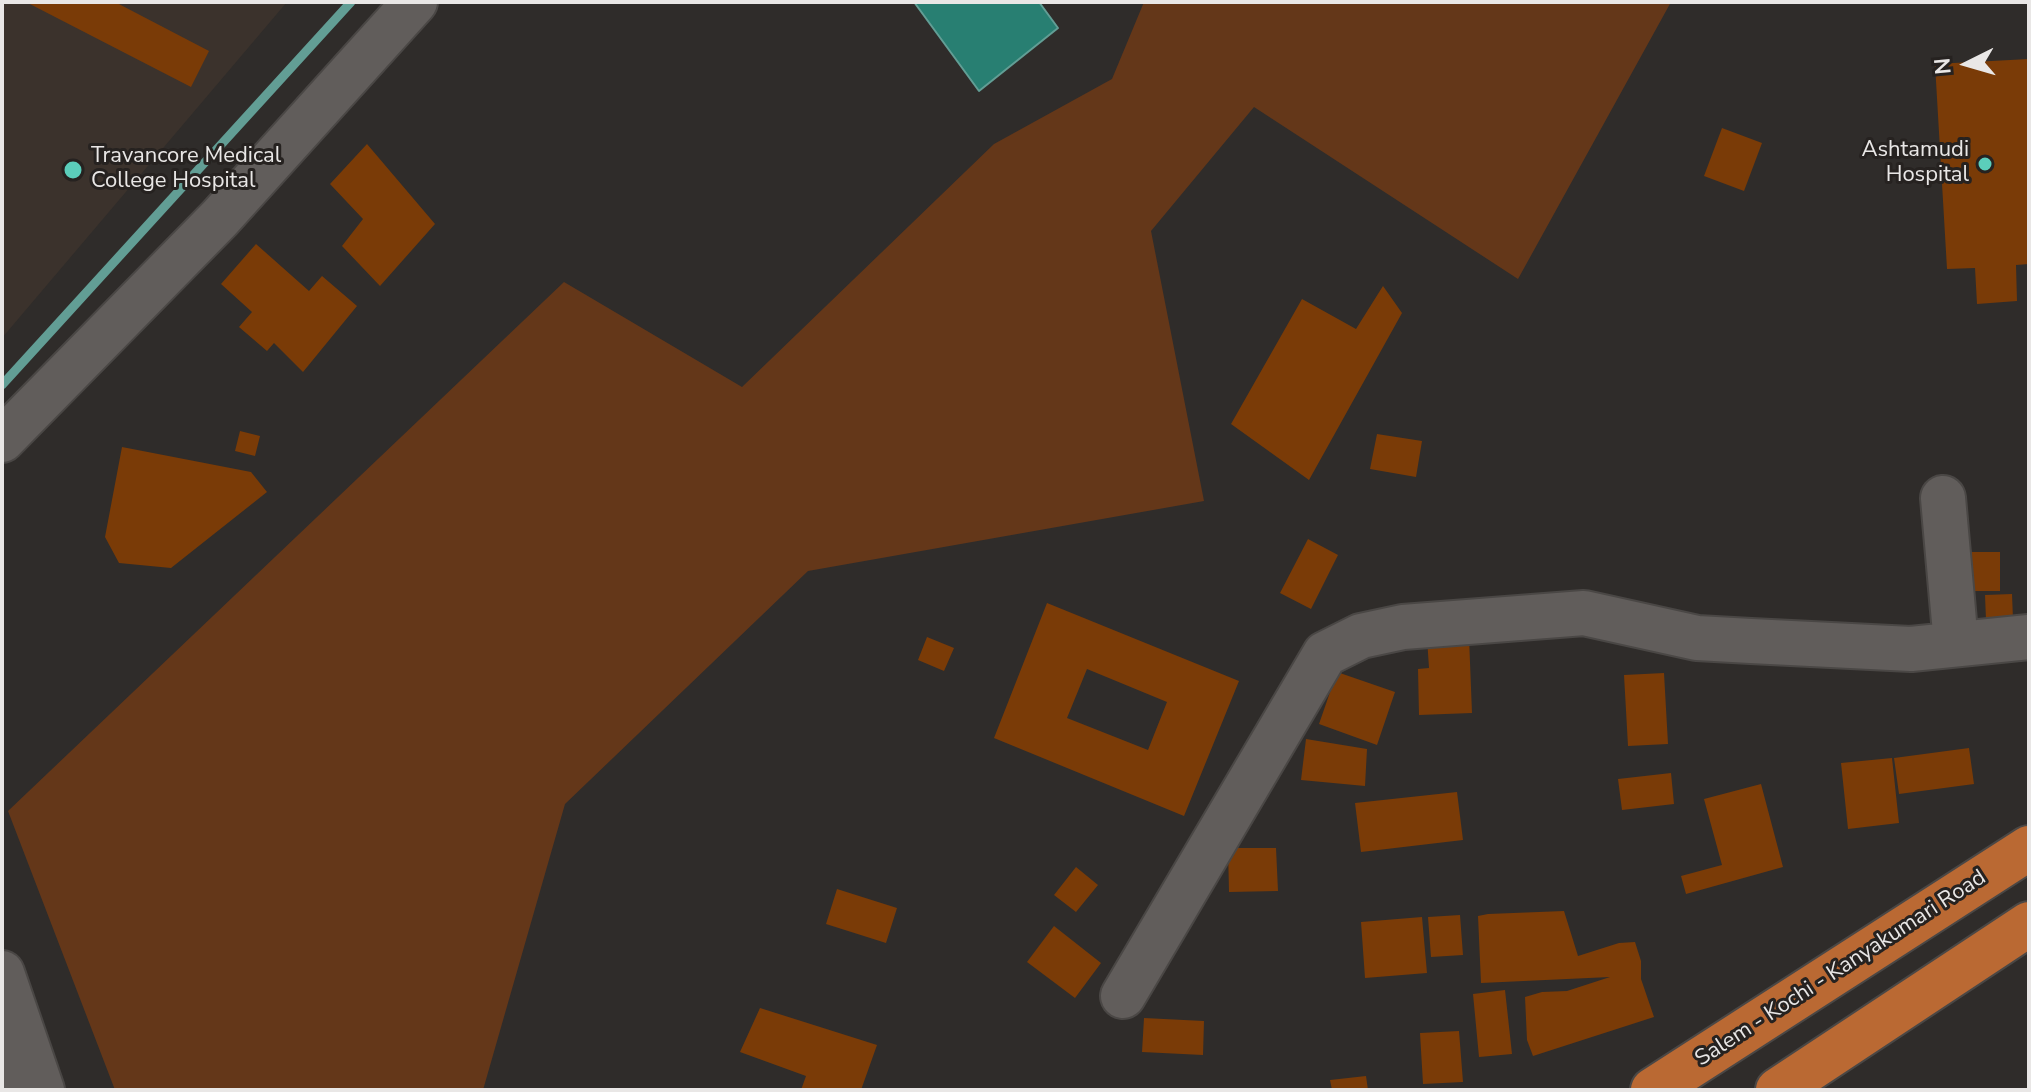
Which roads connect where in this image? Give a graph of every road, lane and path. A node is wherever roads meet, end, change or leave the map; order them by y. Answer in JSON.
{"nodes":[{"id":1,"x":415,"y":2,"type":"edge"},
{"id":2,"x":2,"y":440,"type":"edge"},
{"id":3,"x":1943,"y":498,"type":"dead end"},
{"id":4,"x":2029,"y":637,"type":"edge"},
{"id":5,"x":1956,"y":644,"type":"junction"},
{"id":6,"x":2029,"y":848,"type":"edge"},
{"id":7,"x":2029,"y":924,"type":"edge"},
{"id":8,"x":2,"y":973,"type":"edge"},
{"id":9,"x":1123,"y":996,"type":"dead end"},
{"id":10,"x":2,"y":1069,"type":"edge"},
{"id":11,"x":9,"y":1090,"type":"edge"},
{"id":12,"x":42,"y":1090,"type":"edge"},
{"id":13,"x":1653,"y":1090,"type":"edge"},
{"id":14,"x":1778,"y":1090,"type":"edge"}],
"edges":[{"from":1,"to":2,"type":"street"},
{"from":3,"to":5,"type":"street"},
{"from":4,"to":5,"type":"street"},
{"from":5,"to":9,"type":"street"},
{"from":6,"to":13,"type":"highway","name":"Salem - Kochi - Kanyakumari Road"},
{"from":7,"to":14,"type":"highway"},
{"from":8,"to":12,"type":"street"},
{"from":10,"to":11,"type":"street"}]}
